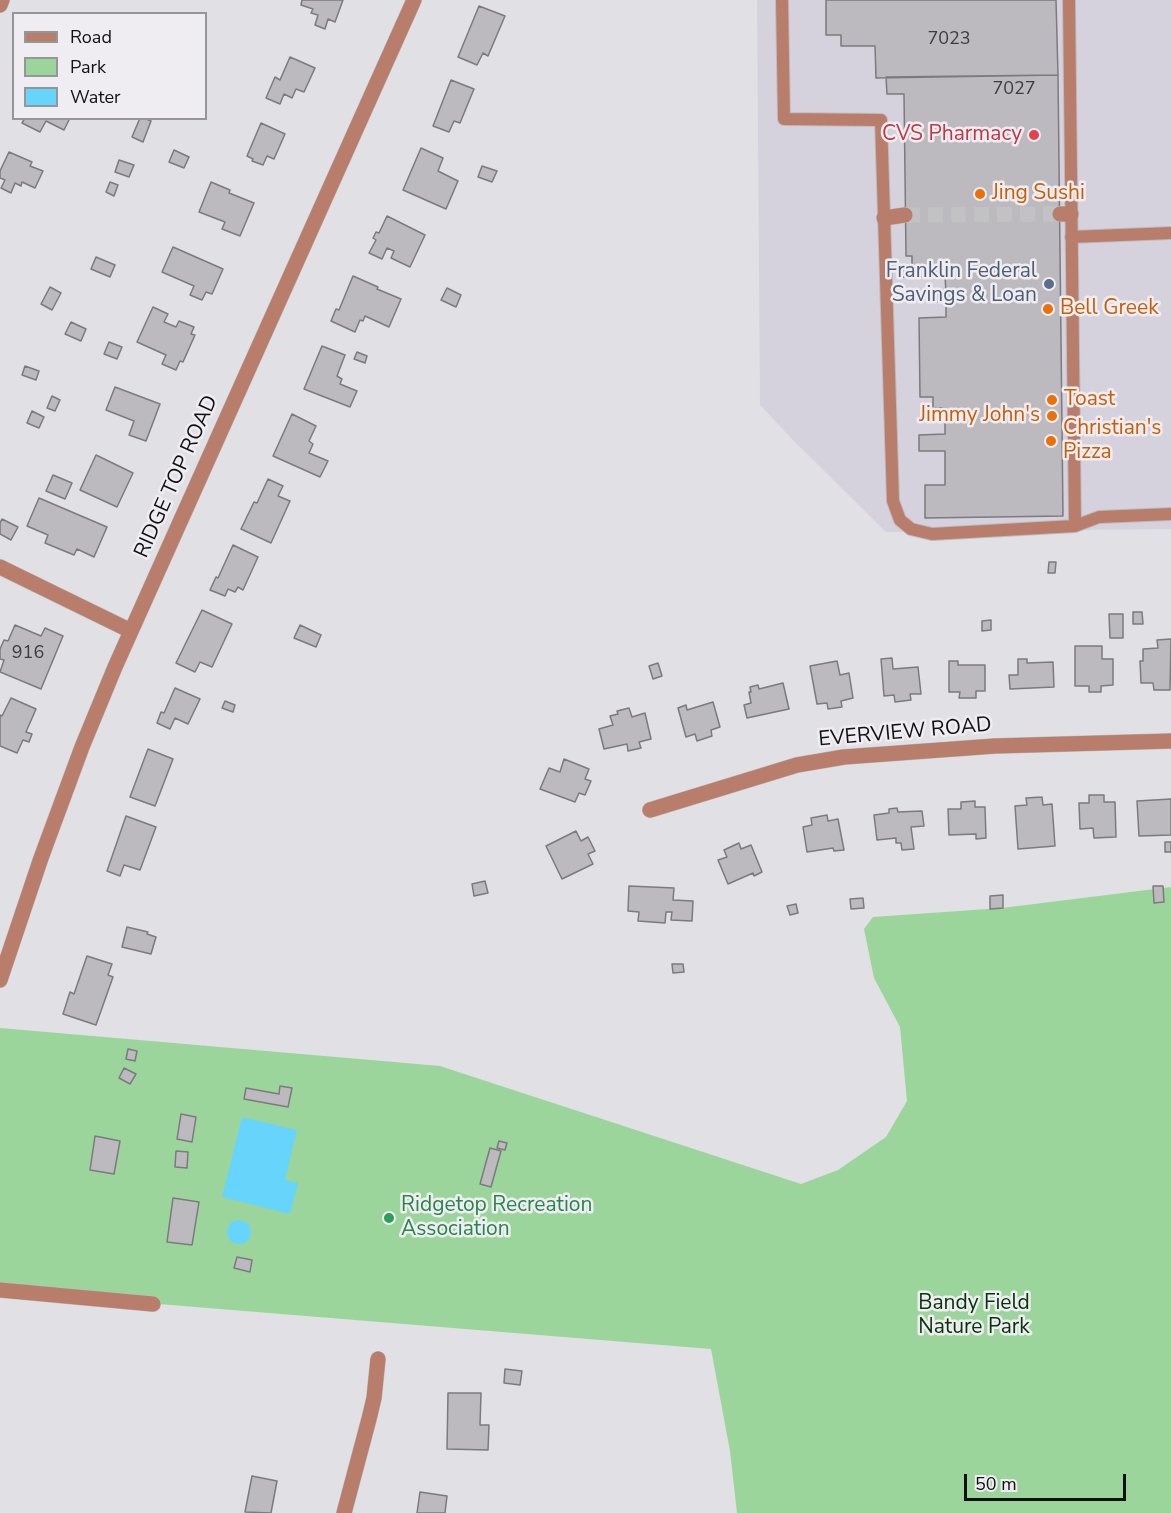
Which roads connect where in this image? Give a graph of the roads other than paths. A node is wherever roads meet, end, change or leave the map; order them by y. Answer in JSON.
{"nodes":[{"id":1,"x":2,"y":0,"type":"edge"},
{"id":2,"x":414,"y":0,"type":"edge"},
{"id":3,"x":782,"y":0,"type":"edge"},
{"id":4,"x":1069,"y":0,"type":"edge"},
{"id":5,"x":0,"y":4,"type":"edge"},
{"id":6,"x":905,"y":215,"type":"tunnel mouth"},
{"id":7,"x":884,"y":218,"type":"junction"},
{"id":8,"x":1171,"y":233,"type":"edge"},
{"id":9,"x":1071,"y":237,"type":"junction"},
{"id":10,"x":1171,"y":514,"type":"edge"},
{"id":11,"x":1075,"y":526,"type":"junction"},
{"id":12,"x":0,"y":567,"type":"edge"},
{"id":13,"x":131,"y":631,"type":"junction"},
{"id":14,"x":1171,"y":741,"type":"edge"},
{"id":15,"x":650,"y":810,"type":"dead end"},
{"id":16,"x":0,"y":980,"type":"edge"},
{"id":17,"x":0,"y":1290,"type":"edge"},
{"id":18,"x":153,"y":1304,"type":"dead end"},
{"id":19,"x":378,"y":1359,"type":"dead end"},
{"id":20,"x":344,"y":1513,"type":"edge"}],
"edges":[{"from":1,"to":5,"type":"street"},
{"from":2,"to":13,"type":"street","name":"RIDGE TOP ROAD"},
{"from":3,"to":7,"type":"lane"},
{"from":4,"to":9,"type":"lane"},
{"from":6,"to":7,"type":"street"},
{"from":7,"to":11,"type":"lane"},
{"from":8,"to":9,"type":"lane"},
{"from":9,"to":11,"type":"lane"},
{"from":10,"to":11,"type":"lane"},
{"from":12,"to":13,"type":"street"},
{"from":13,"to":16,"type":"street","name":"RIDGE TOP ROAD"},
{"from":14,"to":15,"type":"street","name":"EVERVIEW ROAD"},
{"from":17,"to":18,"type":"street"},
{"from":19,"to":20,"type":"street"}]}
